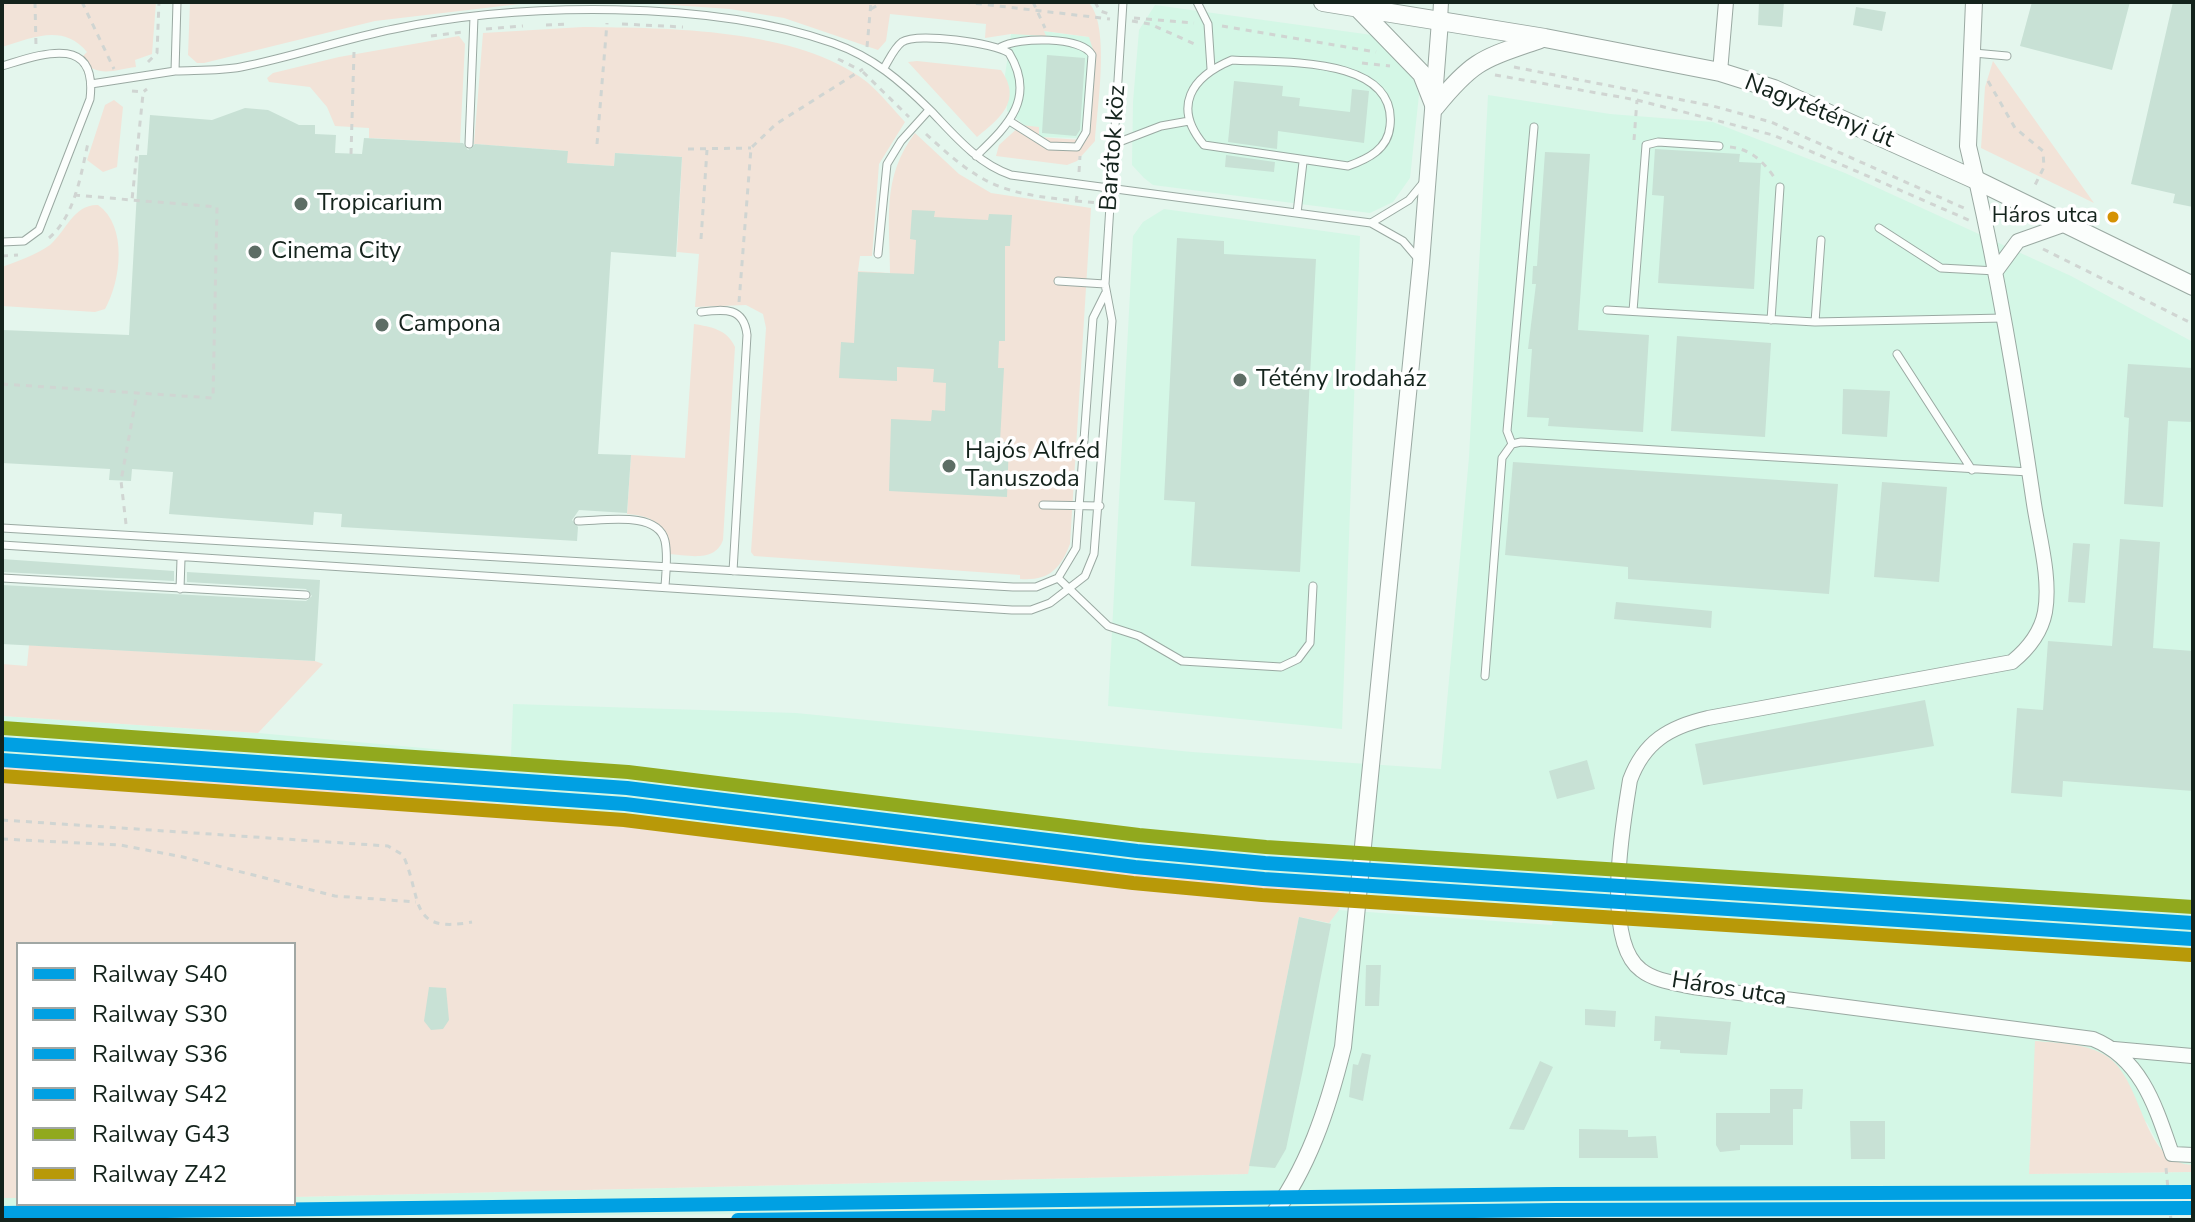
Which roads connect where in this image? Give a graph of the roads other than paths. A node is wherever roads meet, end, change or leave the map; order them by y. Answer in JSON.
{"nodes":[{"id":1,"x":177,"y":2,"type":"edge"},
{"id":2,"x":1123,"y":2,"type":"edge"},
{"id":3,"x":1197,"y":2,"type":"edge"},
{"id":4,"x":1323,"y":2,"type":"edge"},
{"id":5,"x":1726,"y":2,"type":"edge"},
{"id":6,"x":1974,"y":2,"type":"edge"},
{"id":7,"x":1358,"y":8,"type":"junction"},
{"id":8,"x":1440,"y":11,"type":"edge"},
{"id":9,"x":474,"y":17,"type":"junction"},
{"id":10,"x":1545,"y":38,"type":"junction"},
{"id":11,"x":1001,"y":47,"type":"junction"},
{"id":12,"x":1972,"y":53,"type":"junction"},
{"id":13,"x":2007,"y":56,"type":"dead end"},
{"id":14,"x":2,"y":66,"type":"edge"},
{"id":15,"x":884,"y":68,"type":"junction"},
{"id":16,"x":1211,"y":69,"type":"junction"},
{"id":17,"x":175,"y":71,"type":"junction"},
{"id":18,"x":1720,"y":72,"type":"junction"},
{"id":19,"x":91,"y":84,"type":"junction"},
{"id":20,"x":1435,"y":107,"type":"junction"},
{"id":21,"x":929,"y":110,"type":"junction"},
{"id":22,"x":1189,"y":121,"type":"junction"},
{"id":23,"x":1011,"y":122,"type":"junction"},
{"id":24,"x":1534,"y":127,"type":"dead end"},
{"id":25,"x":469,"y":144,"type":"dead end"},
{"id":26,"x":1114,"y":144,"type":"junction"},
{"id":27,"x":1719,"y":146,"type":"road end"},
{"id":28,"x":976,"y":156,"type":"junction"},
{"id":29,"x":1303,"y":162,"type":"junction"},
{"id":30,"x":1429,"y":176,"type":"junction"},
{"id":31,"x":1976,"y":180,"type":"junction"},
{"id":32,"x":1780,"y":187,"type":"road end"},
{"id":33,"x":1111,"y":190,"type":"junction"},
{"id":34,"x":1297,"y":213,"type":"junction"},
{"id":35,"x":1371,"y":223,"type":"junction"},
{"id":36,"x":2066,"y":224,"type":"junction"},
{"id":37,"x":1879,"y":228,"type":"dead end"},
{"id":38,"x":1821,"y":240,"type":"dead end"},
{"id":39,"x":2,"y":242,"type":"edge"},
{"id":40,"x":878,"y":254,"type":"dead end"},
{"id":41,"x":1421,"y":263,"type":"junction"},
{"id":42,"x":1996,"y":271,"type":"junction"},
{"id":43,"x":1058,"y":281,"type":"dead end"},
{"id":44,"x":1105,"y":284,"type":"junction"},
{"id":45,"x":2193,"y":286,"type":"edge"},
{"id":46,"x":1105,"y":294,"type":"junction"},
{"id":47,"x":1607,"y":310,"type":"dead end"},
{"id":48,"x":1633,"y":311,"type":"junction"},
{"id":49,"x":701,"y":312,"type":"dead end"},
{"id":50,"x":2004,"y":318,"type":"junction"},
{"id":51,"x":1771,"y":320,"type":"junction"},
{"id":52,"x":1815,"y":322,"type":"junction"},
{"id":53,"x":1897,"y":354,"type":"dead end"},
{"id":54,"x":1512,"y":444,"type":"junction"},
{"id":55,"x":1972,"y":470,"type":"junction"},
{"id":56,"x":2029,"y":472,"type":"junction"},
{"id":57,"x":1043,"y":505,"type":"dead end"},
{"id":58,"x":1080,"y":506,"type":"junction"},
{"id":59,"x":1100,"y":506,"type":"junction"},
{"id":60,"x":578,"y":521,"type":"dead end"},
{"id":61,"x":2,"y":528,"type":"edge"},
{"id":62,"x":2,"y":545,"type":"edge"},
{"id":63,"x":181,"y":559,"type":"junction"},
{"id":64,"x":666,"y":567,"type":"junction"},
{"id":65,"x":733,"y":571,"type":"junction"},
{"id":66,"x":2,"y":578,"type":"edge"},
{"id":67,"x":1058,"y":578,"type":"junction"},
{"id":68,"x":665,"y":586,"type":"junction"},
{"id":69,"x":1313,"y":586,"type":"dead end"},
{"id":70,"x":180,"y":589,"type":"junction"},
{"id":71,"x":1068,"y":591,"type":"junction"},
{"id":72,"x":306,"y":595,"type":"dead end"},
{"id":73,"x":1485,"y":676,"type":"dead end"},
{"id":74,"x":2114,"y":1049,"type":"junction"},
{"id":75,"x":2192,"y":1056,"type":"edge"},
{"id":76,"x":2193,"y":1155,"type":"edge"},
{"id":77,"x":1269,"y":1220,"type":"edge"}],
"edges":[{"from":1,"to":17,"type":"lane"},
{"from":2,"to":26,"type":"lane","name":"Barátok köz"},
{"from":3,"to":16,"type":"lane"},
{"from":4,"to":7,"type":"main road","name":"Nagytétényi út"},
{"from":5,"to":18,"type":"street"},
{"from":6,"to":12,"type":"street","name":"Háros utca"},
{"from":7,"to":8,"type":"main road","name":"Nagytétényi út"},
{"from":7,"to":20,"type":"main road"},
{"from":8,"to":10,"type":"main road","name":"Nagytétényi út"},
{"from":8,"to":20,"type":"street"},
{"from":9,"to":15,"type":"lane"},
{"from":9,"to":17,"type":"lane"},
{"from":9,"to":25,"type":"lane"},
{"from":10,"to":18,"type":"main road","name":"Nagytétényi út"},
{"from":10,"to":20,"type":"main road"},
{"from":11,"to":15,"type":"lane"},
{"from":11,"to":23,"type":"lane"},
{"from":11,"to":23,"type":"lane"},
{"from":12,"to":13,"type":"lane"},
{"from":12,"to":31,"type":"street","name":"Háros utca"},
{"from":14,"to":19,"type":"lane"},
{"from":15,"to":21,"type":"lane"},
{"from":16,"to":22,"type":"lane"},
{"from":16,"to":29,"type":"lane"},
{"from":17,"to":19,"type":"lane"},
{"from":18,"to":31,"type":"main road","name":"Nagytétényi út"},
{"from":19,"to":39,"type":"lane"},
{"from":20,"to":30,"type":"street"},
{"from":21,"to":28,"type":"lane"},
{"from":21,"to":40,"type":"lane"},
{"from":22,"to":26,"type":"lane"},
{"from":22,"to":29,"type":"lane"},
{"from":23,"to":28,"type":"lane"},
{"from":24,"to":54,"type":"lane"},
{"from":26,"to":33,"type":"lane","name":"Barátok köz"},
{"from":27,"to":48,"type":"lane"},
{"from":28,"to":33,"type":"lane"},
{"from":29,"to":34,"type":"lane"},
{"from":30,"to":35,"type":"lane"},
{"from":30,"to":41,"type":"street"},
{"from":31,"to":36,"type":"main road","name":"Nagytétényi út"},
{"from":31,"to":42,"type":"street","name":"Háros utca"},
{"from":32,"to":51,"type":"lane"},
{"from":33,"to":34,"type":"lane"},
{"from":33,"to":44,"type":"lane","name":"Barátok köz"},
{"from":34,"to":35,"type":"lane"},
{"from":35,"to":41,"type":"lane"},
{"from":36,"to":42,"type":"street"},
{"from":36,"to":45,"type":"main road","name":"Nagytétényi út"},
{"from":37,"to":42,"type":"lane"},
{"from":38,"to":52,"type":"lane"},
{"from":41,"to":77,"type":"street"},
{"from":42,"to":50,"type":"street","name":"Háros utca"},
{"from":43,"to":44,"type":"lane"},
{"from":44,"to":46,"type":"lane","name":"Barátok köz"},
{"from":46,"to":58,"type":"lane","name":"Barátok köz"},
{"from":46,"to":59,"type":"lane","name":"Barátok köz"},
{"from":47,"to":48,"type":"lane"},
{"from":48,"to":51,"type":"lane"},
{"from":49,"to":65,"type":"lane"},
{"from":50,"to":52,"type":"lane"},
{"from":50,"to":56,"type":"street","name":"Háros utca"},
{"from":51,"to":52,"type":"lane"},
{"from":53,"to":55,"type":"lane"},
{"from":54,"to":55,"type":"lane"},
{"from":54,"to":73,"type":"lane"},
{"from":55,"to":56,"type":"lane"},
{"from":56,"to":74,"type":"street","name":"Háros utca"},
{"from":57,"to":58,"type":"lane"},
{"from":58,"to":59,"type":"lane"},
{"from":58,"to":67,"type":"lane","name":"Barátok köz"},
{"from":59,"to":71,"type":"lane","name":"Barátok köz"},
{"from":60,"to":64,"type":"lane"},
{"from":61,"to":64,"type":"lane"},
{"from":62,"to":63,"type":"lane"},
{"from":63,"to":68,"type":"lane"},
{"from":63,"to":70,"type":"lane"},
{"from":64,"to":65,"type":"lane"},
{"from":64,"to":68,"type":"lane"},
{"from":65,"to":67,"type":"lane"},
{"from":66,"to":70,"type":"lane"},
{"from":67,"to":71,"type":"lane"},
{"from":68,"to":71,"type":"lane"},
{"from":69,"to":71,"type":"lane"},
{"from":70,"to":72,"type":"lane"},
{"from":74,"to":75,"type":"street"},
{"from":74,"to":76,"type":"street","name":"Háros utca"}]}
